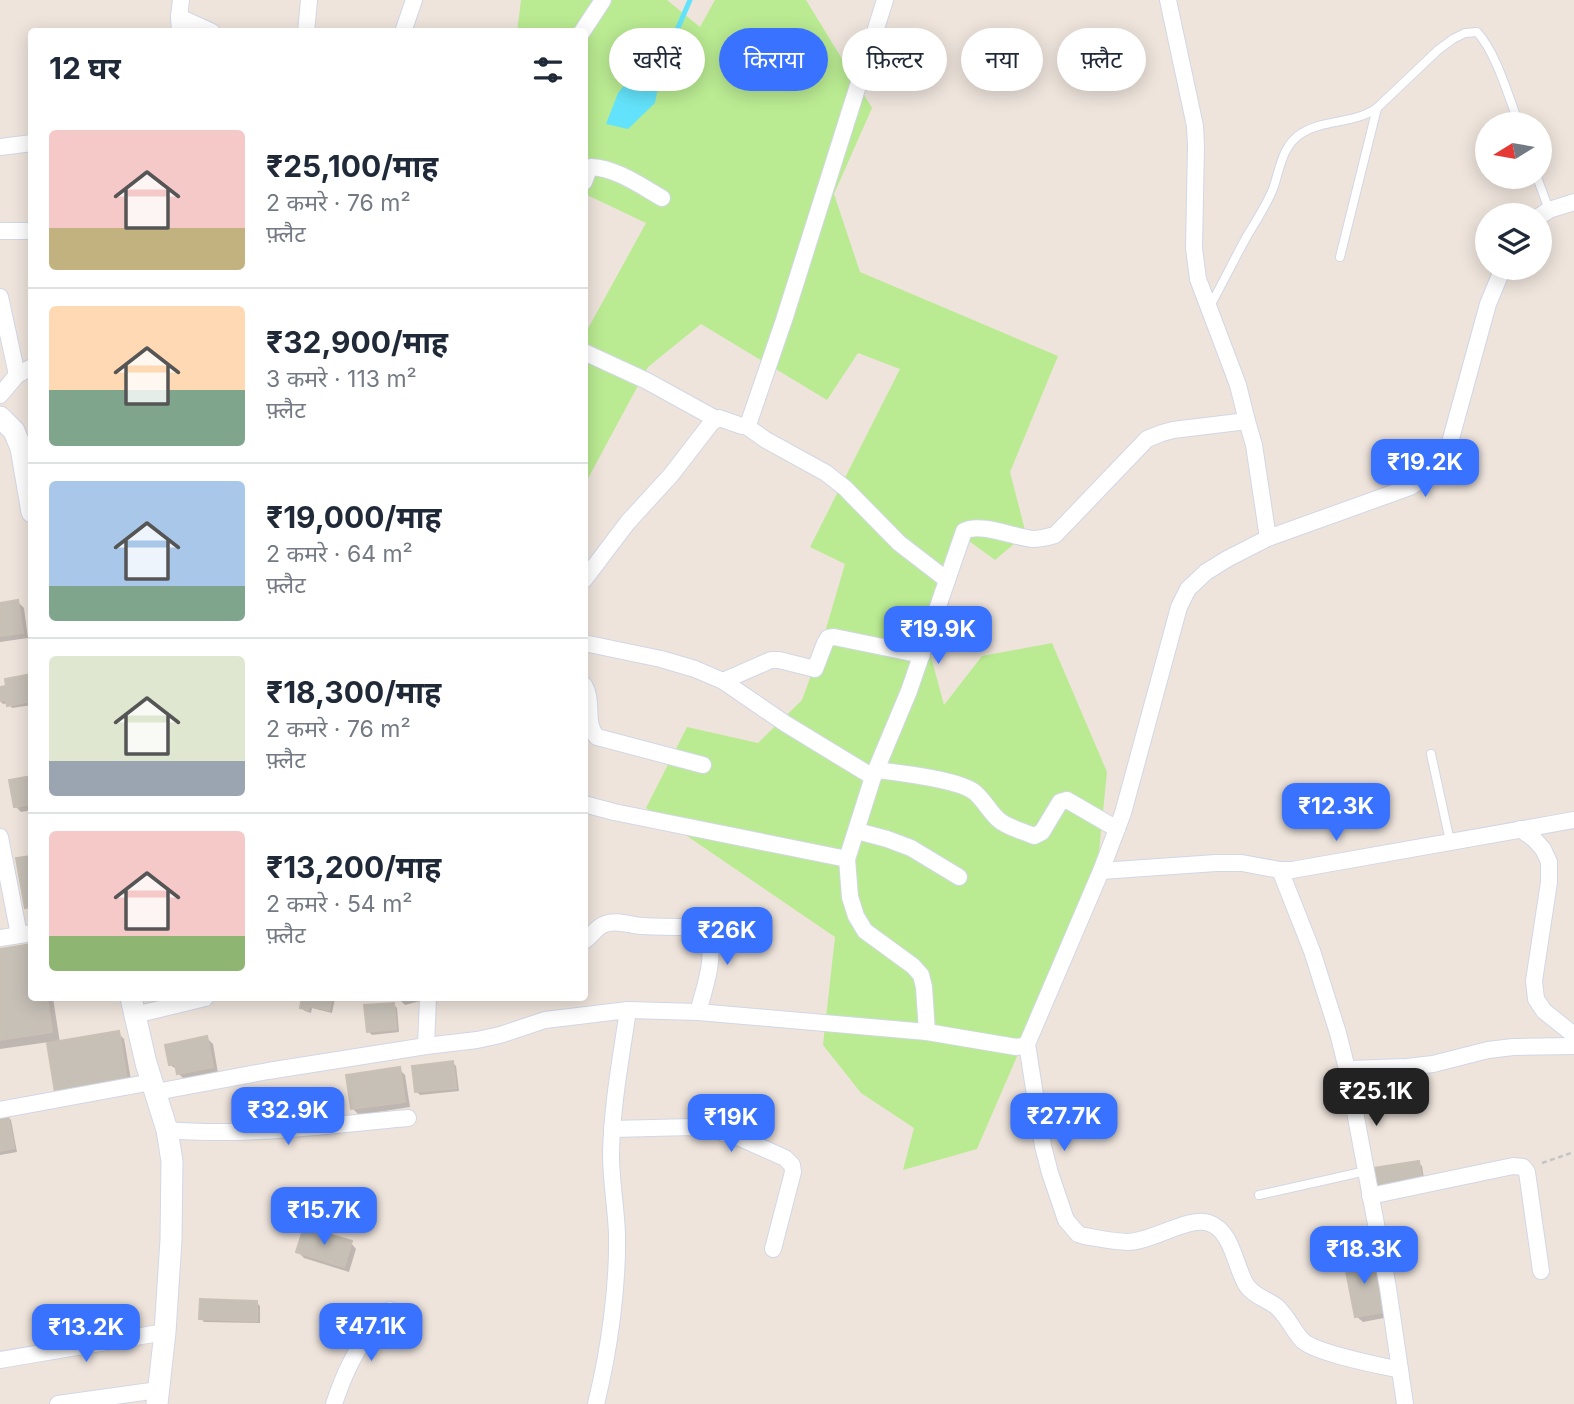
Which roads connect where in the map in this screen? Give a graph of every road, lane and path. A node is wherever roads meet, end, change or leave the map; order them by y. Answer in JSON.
{"nodes":[{"id":1,"x":181,"y":0,"type":"edge"},
{"id":2,"x":309,"y":0,"type":"edge"},
{"id":3,"x":414,"y":0,"type":"edge"},
{"id":4,"x":603,"y":0,"type":"edge"},
{"id":5,"x":885,"y":0,"type":"edge"},
{"id":6,"x":1168,"y":0,"type":"edge"},
{"id":7,"x":180,"y":24,"type":"edge"},
{"id":8,"x":306,"y":28,"type":"edge"},
{"id":9,"x":404,"y":28,"type":"edge"},
{"id":10,"x":585,"y":28,"type":"edge"},
{"id":11,"x":1377,"y":107,"type":"junction"},
{"id":12,"x":1514,"y":112,"type":"edge"},
{"id":13,"x":28,"y":144,"type":"edge"},
{"id":14,"x":0,"y":147,"type":"edge"},
{"id":15,"x":588,"y":171,"type":"edge"},
{"id":16,"x":662,"y":198,"type":"dead end"},
{"id":17,"x":1574,"y":202,"type":"edge"},
{"id":18,"x":1552,"y":210,"type":"edge"},
{"id":19,"x":0,"y":231,"type":"edge"},
{"id":20,"x":28,"y":231,"type":"edge"},
{"id":21,"x":1340,"y":257,"type":"dead end"},
{"id":22,"x":1498,"y":280,"type":"edge"},
{"id":23,"x":0,"y":297,"type":"edge"},
{"id":24,"x":1209,"y":308,"type":"junction"},
{"id":25,"x":588,"y":354,"type":"edge"},
{"id":26,"x":28,"y":369,"type":"edge"},
{"id":27,"x":0,"y":395,"type":"edge"},
{"id":28,"x":0,"y":416,"type":"edge"},
{"id":29,"x":716,"y":419,"type":"junction"},
{"id":30,"x":1247,"y":421,"type":"junction"},
{"id":31,"x":746,"y":426,"type":"junction"},
{"id":32,"x":28,"y":489,"type":"edge"},
{"id":33,"x":1268,"y":538,"type":"junction"},
{"id":34,"x":588,"y":575,"type":"edge"},
{"id":35,"x":947,"y":580,"type":"junction"},
{"id":36,"x":588,"y":644,"type":"edge"},
{"id":37,"x":922,"y":655,"type":"junction"},
{"id":38,"x":723,"y":681,"type":"junction"},
{"id":39,"x":588,"y":692,"type":"edge"},
{"id":40,"x":1430,"y":754,"type":"dead end"},
{"id":41,"x":703,"y":765,"type":"dead end"},
{"id":42,"x":875,"y":774,"type":"junction"},
{"id":43,"x":588,"y":805,"type":"edge"},
{"id":44,"x":1574,"y":820,"type":"edge"},
{"id":45,"x":1117,"y":829,"type":"junction"},
{"id":46,"x":1520,"y":830,"type":"junction"},
{"id":47,"x":857,"y":831,"type":"junction"},
{"id":48,"x":0,"y":837,"type":"edge"},
{"id":49,"x":1450,"y":841,"type":"junction"},
{"id":50,"x":847,"y":859,"type":"junction"},
{"id":51,"x":1280,"y":870,"type":"junction"},
{"id":52,"x":1101,"y":871,"type":"junction"},
{"id":53,"x":959,"y":877,"type":"dead end"},
{"id":54,"x":25,"y":934,"type":"edge"},
{"id":55,"x":0,"y":938,"type":"edge"},
{"id":56,"x":588,"y":939,"type":"edge"},
{"id":57,"x":178,"y":1001,"type":"edge"},
{"id":58,"x":428,"y":1001,"type":"edge"},
{"id":59,"x":133,"y":1006,"type":"edge"},
{"id":60,"x":628,"y":1010,"type":"junction"},
{"id":61,"x":698,"y":1012,"type":"junction"},
{"id":62,"x":927,"y":1032,"type":"junction"},
{"id":63,"x":1574,"y":1035,"type":"edge"},
{"id":64,"x":1027,"y":1044,"type":"junction"},
{"id":65,"x":426,"y":1046,"type":"junction"},
{"id":66,"x":1574,"y":1046,"type":"edge"},
{"id":67,"x":1347,"y":1069,"type":"junction"},
{"id":68,"x":154,"y":1087,"type":"junction"},
{"id":69,"x":0,"y":1110,"type":"edge"},
{"id":70,"x":408,"y":1118,"type":"dead end"},
{"id":71,"x":612,"y":1129,"type":"junction"},
{"id":72,"x":167,"y":1130,"type":"junction"},
{"id":73,"x":1574,"y":1152,"type":"edge"},
{"id":74,"x":1366,"y":1171,"type":"junction"},
{"id":75,"x":1527,"y":1172,"type":"junction"},
{"id":76,"x":1259,"y":1195,"type":"dead end"},
{"id":77,"x":1370,"y":1196,"type":"junction"},
{"id":78,"x":773,"y":1249,"type":"dead end"},
{"id":79,"x":1541,"y":1271,"type":"dead end"},
{"id":80,"x":390,"y":1310,"type":"dead end"},
{"id":81,"x":165,"y":1332,"type":"junction"},
{"id":82,"x":0,"y":1360,"type":"edge"},
{"id":83,"x":1400,"y":1370,"type":"junction"},
{"id":84,"x":158,"y":1397,"type":"edge"},
{"id":85,"x":58,"y":1404,"type":"edge"},
{"id":86,"x":334,"y":1404,"type":"edge"},
{"id":87,"x":596,"y":1404,"type":"edge"},
{"id":88,"x":1405,"y":1404,"type":"edge"}],
"edges":[{"from":1,"to":7,"type":"street"},
{"from":2,"to":8,"type":"street"},
{"from":3,"to":9,"type":"street"},
{"from":4,"to":10,"type":"street"},
{"from":5,"to":31,"type":"street"},
{"from":6,"to":24,"type":"street"},
{"from":11,"to":12,"type":"lane"},
{"from":11,"to":21,"type":"lane"},
{"from":11,"to":24,"type":"lane"},
{"from":13,"to":14,"type":"street"},
{"from":15,"to":16,"type":"street"},
{"from":17,"to":18,"type":"street"},
{"from":19,"to":20,"type":"street"},
{"from":22,"to":33,"type":"street"},
{"from":23,"to":26,"type":"street"},
{"from":24,"to":30,"type":"street"},
{"from":25,"to":29,"type":"street"},
{"from":26,"to":27,"type":"street"},
{"from":28,"to":32,"type":"street"},
{"from":29,"to":31,"type":"street"},
{"from":29,"to":34,"type":"street"},
{"from":30,"to":33,"type":"street"},
{"from":30,"to":35,"type":"street"},
{"from":31,"to":35,"type":"street"},
{"from":33,"to":45,"type":"street"},
{"from":35,"to":37,"type":"street"},
{"from":36,"to":38,"type":"street"},
{"from":37,"to":38,"type":"street"},
{"from":37,"to":42,"type":"street"},
{"from":38,"to":42,"type":"street"},
{"from":39,"to":41,"type":"street"},
{"from":40,"to":49,"type":"lane"},
{"from":42,"to":45,"type":"street"},
{"from":42,"to":47,"type":"street"},
{"from":43,"to":50,"type":"street"},
{"from":44,"to":46,"type":"street"},
{"from":45,"to":52,"type":"street"},
{"from":46,"to":49,"type":"street"},
{"from":46,"to":63,"type":"street"},
{"from":47,"to":50,"type":"street"},
{"from":47,"to":53,"type":"street"},
{"from":48,"to":54,"type":"street"},
{"from":49,"to":51,"type":"street"},
{"from":50,"to":62,"type":"street"},
{"from":51,"to":52,"type":"street"},
{"from":51,"to":67,"type":"street"},
{"from":52,"to":64,"type":"street"},
{"from":54,"to":55,"type":"street"},
{"from":56,"to":61,"type":"street"},
{"from":57,"to":59,"type":"street"},
{"from":58,"to":65,"type":"street"},
{"from":59,"to":68,"type":"street"},
{"from":60,"to":61,"type":"street"},
{"from":60,"to":65,"type":"street"},
{"from":60,"to":71,"type":"street"},
{"from":61,"to":62,"type":"street"},
{"from":62,"to":64,"type":"street"},
{"from":64,"to":83,"type":"street"},
{"from":65,"to":68,"type":"street"},
{"from":66,"to":67,"type":"street"},
{"from":67,"to":74,"type":"street"},
{"from":68,"to":69,"type":"street"},
{"from":68,"to":72,"type":"street"},
{"from":70,"to":72,"type":"street"},
{"from":71,"to":78,"type":"street"},
{"from":71,"to":87,"type":"street"},
{"from":72,"to":81,"type":"street"},
{"from":73,"to":75,"type":"path"},
{"from":74,"to":76,"type":"lane"},
{"from":74,"to":77,"type":"street"},
{"from":75,"to":77,"type":"street"},
{"from":75,"to":79,"type":"street"},
{"from":77,"to":83,"type":"street"},
{"from":80,"to":86,"type":"street"},
{"from":81,"to":82,"type":"street"},
{"from":81,"to":84,"type":"street"},
{"from":83,"to":88,"type":"street"},
{"from":84,"to":85,"type":"street"}]}
